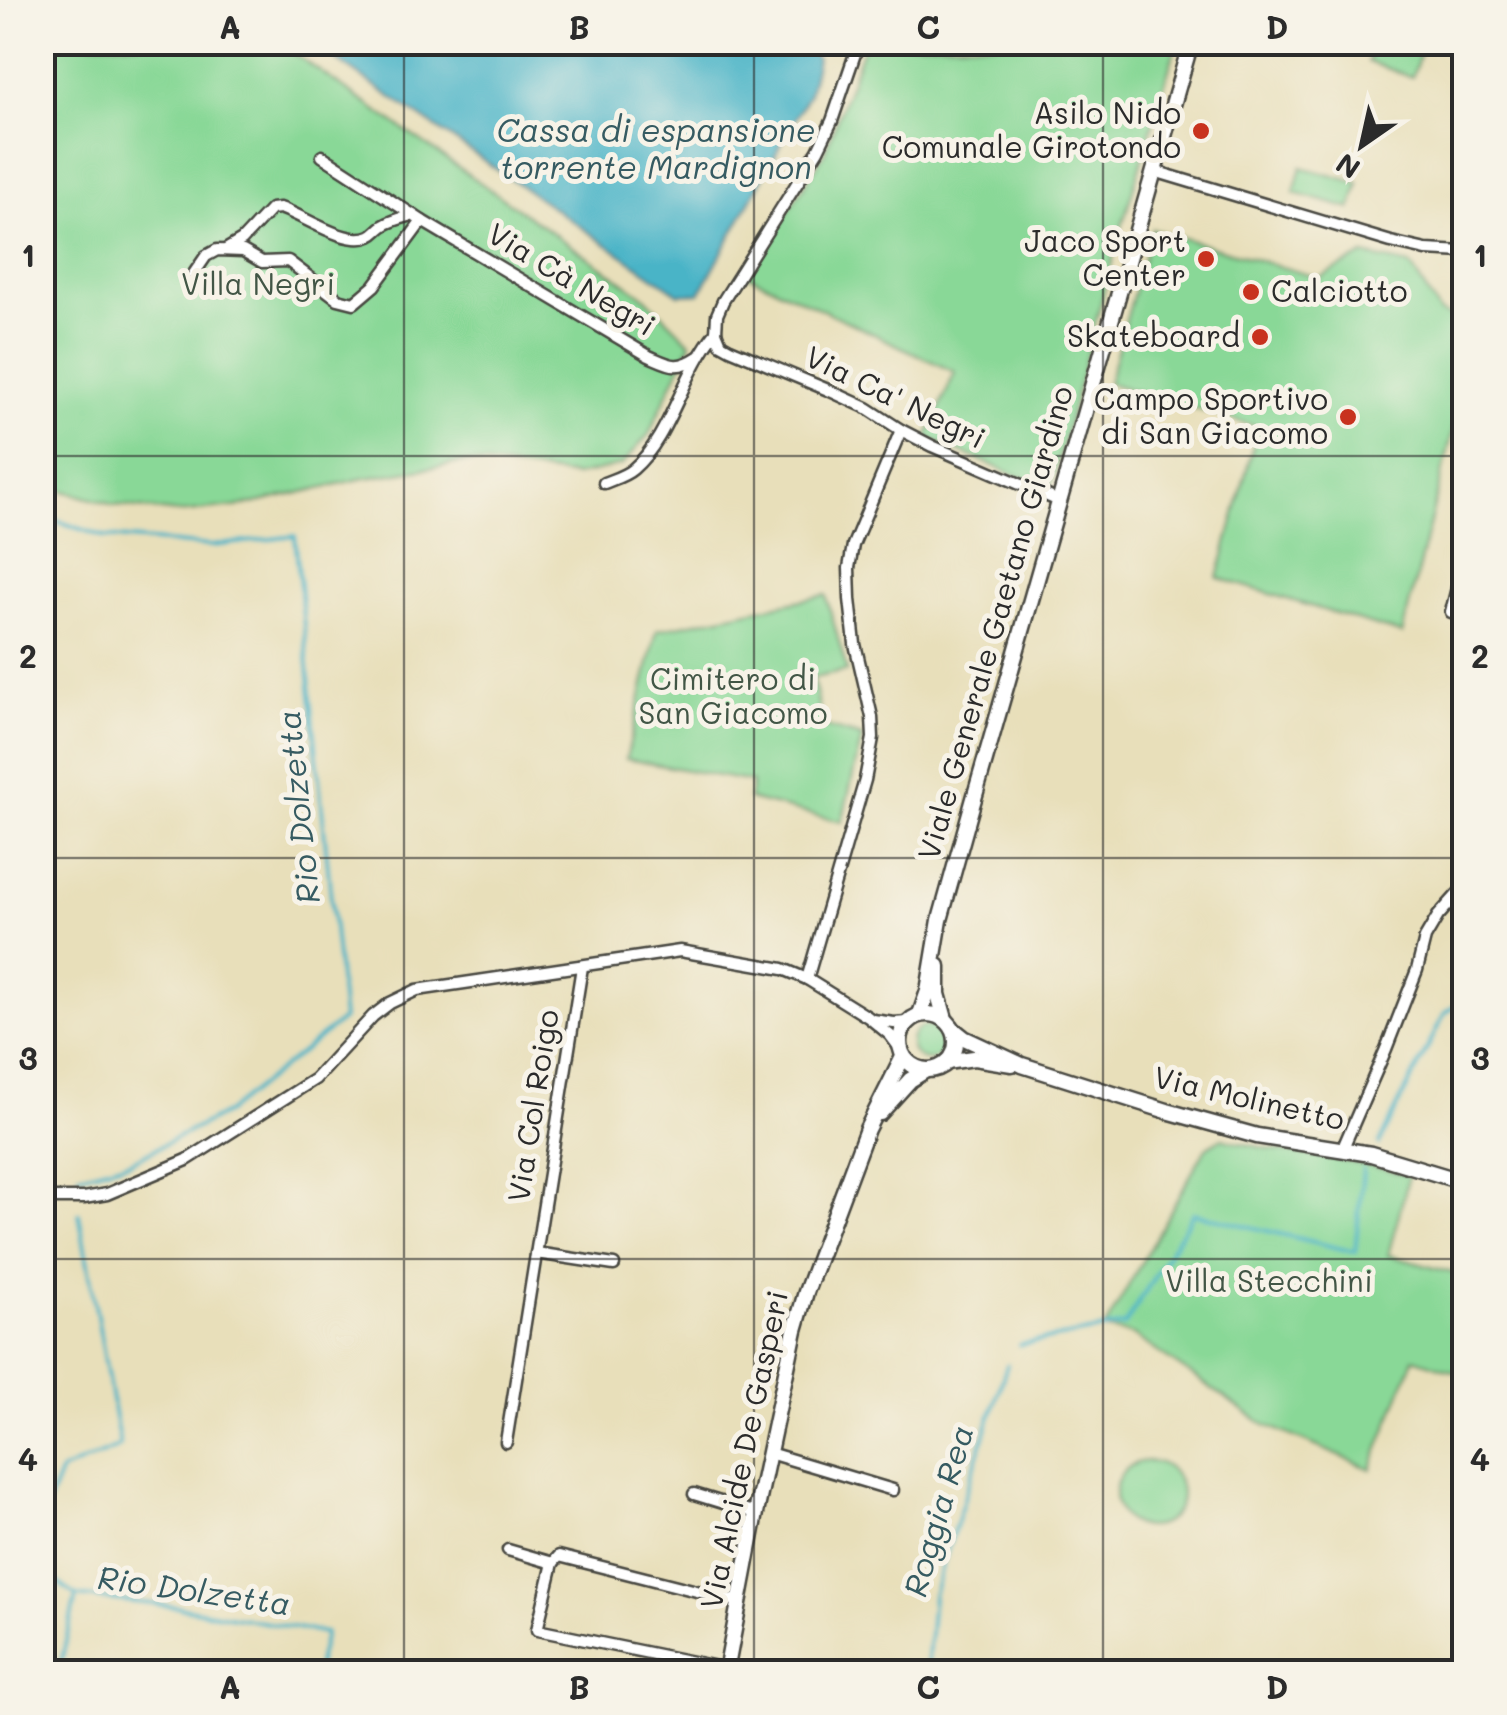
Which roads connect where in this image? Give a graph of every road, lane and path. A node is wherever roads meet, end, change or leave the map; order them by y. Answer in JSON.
{"nodes":[{"id":1,"x":859,"y":42,"type":"edge"},
{"id":2,"x":1191,"y":42,"type":"edge"},
{"id":3,"x":322,"y":156,"type":"dead end"},
{"id":4,"x":1154,"y":171,"type":"junction"},
{"id":5,"x":417,"y":218,"type":"junction"},
{"id":6,"x":226,"y":249,"type":"junction"},
{"id":7,"x":1464,"y":252,"type":"edge"},
{"id":8,"x":193,"y":275,"type":"dead end"},
{"id":9,"x":716,"y":332,"type":"junction"},
{"id":10,"x":698,"y":357,"type":"junction"},
{"id":11,"x":901,"y":430,"type":"junction"},
{"id":12,"x":604,"y":484,"type":"dead end"},
{"id":13,"x":1060,"y":501,"type":"junction"},
{"id":14,"x":1464,"y":559,"type":"edge"},
{"id":15,"x":1451,"y":612,"type":"dead end"},
{"id":16,"x":1464,"y":888,"type":"edge"},
{"id":17,"x":938,"y":930,"type":"junction"},
{"id":18,"x":582,"y":967,"type":"junction"},
{"id":19,"x":807,"y":979,"type":"junction"},
{"id":20,"x":913,"y":1018,"type":"junction"},
{"id":21,"x":871,"y":1020,"type":"junction"},
{"id":22,"x":950,"y":1025,"type":"junction"},
{"id":23,"x":901,"y":1052,"type":"junction"},
{"id":24,"x":948,"y":1062,"type":"junction"},
{"id":25,"x":1022,"y":1064,"type":"junction"},
{"id":26,"x":926,"y":1070,"type":"junction"},
{"id":27,"x":867,"y":1129,"type":"junction"},
{"id":28,"x":1342,"y":1150,"type":"junction"},
{"id":29,"x":1464,"y":1182,"type":"edge"},
{"id":30,"x":42,"y":1198,"type":"edge"},
{"id":31,"x":536,"y":1254,"type":"junction"},
{"id":32,"x":614,"y":1265,"type":"dead end"},
{"id":33,"x":506,"y":1442,"type":"dead end"},
{"id":34,"x":769,"y":1452,"type":"junction"},
{"id":35,"x":893,"y":1490,"type":"dead end"},
{"id":36,"x":694,"y":1494,"type":"dead end"},
{"id":37,"x":756,"y":1513,"type":"junction"},
{"id":38,"x":508,"y":1550,"type":"dead end"},
{"id":39,"x":553,"y":1563,"type":"junction"},
{"id":40,"x":740,"y":1602,"type":"junction"},
{"id":41,"x":726,"y":1671,"type":"edge"}],
"edges":[{"from":1,"to":9,"type":"street"},
{"from":2,"to":4,"type":"main road","name":"Viale Generale Gaetano Giardino"},
{"from":3,"to":5,"type":"street","name":"Via Cà Negri"},
{"from":4,"to":7,"type":"street"},
{"from":4,"to":13,"type":"main road","name":"Viale Generale Gaetano Giardino"},
{"from":5,"to":6,"type":"street"},
{"from":5,"to":6,"type":"street"},
{"from":5,"to":10,"type":"street","name":"Via Cà Negri"},
{"from":6,"to":8,"type":"street"},
{"from":9,"to":10,"type":"street"},
{"from":9,"to":11,"type":"street","name":"Via Ca' Negri"},
{"from":10,"to":12,"type":"street"},
{"from":11,"to":13,"type":"street","name":"Via Ca' Negri"},
{"from":11,"to":19,"type":"street"},
{"from":13,"to":17,"type":"main road","name":"Viale Generale Gaetano Giardino"},
{"from":14,"to":15,"type":"street"},
{"from":16,"to":28,"type":"street"},
{"from":17,"to":20,"type":"main road","name":"Viale Generale Gaetano Giardino"},
{"from":17,"to":22,"type":"main road","name":"Viale Generale Gaetano Giardino"},
{"from":18,"to":19,"type":"street","name":"Via Col Roigo"},
{"from":18,"to":30,"type":"street","name":"Via Col Roigo"},
{"from":18,"to":31,"type":"street","name":"Via Col Roigo"},
{"from":19,"to":21,"type":"street","name":"Via Col Roigo"},
{"from":20,"to":21,"type":"street","name":"Via Col Roigo"},
{"from":20,"to":22,"type":"main road"},
{"from":20,"to":23,"type":"main road"},
{"from":21,"to":23,"type":"street","name":"Via Col Roigo"},
{"from":22,"to":24,"type":"main road"},
{"from":22,"to":25,"type":"main road","name":"Via Molinetto"},
{"from":23,"to":26,"type":"main road"},
{"from":23,"to":27,"type":"main road","name":"Via Alcide De Gasperi"},
{"from":24,"to":25,"type":"main road","name":"Via Molinetto"},
{"from":24,"to":26,"type":"main road"},
{"from":25,"to":28,"type":"main road","name":"Via Molinetto"},
{"from":26,"to":27,"type":"main road","name":"Via Alcide De Gasperi"},
{"from":27,"to":34,"type":"main road","name":"Via Alcide De Gasperi"},
{"from":28,"to":29,"type":"main road","name":"Via Molinetto"},
{"from":31,"to":32,"type":"street"},
{"from":31,"to":33,"type":"street","name":"Via Col Roigo"},
{"from":34,"to":35,"type":"street"},
{"from":34,"to":37,"type":"main road","name":"Via Alcide De Gasperi"},
{"from":36,"to":37,"type":"street"},
{"from":37,"to":40,"type":"main road","name":"Via Alcide De Gasperi"},
{"from":38,"to":39,"type":"street"},
{"from":39,"to":40,"type":"street"},
{"from":39,"to":41,"type":"street"},
{"from":40,"to":41,"type":"main road","name":"Via Alcide De Gasperi"}]}
